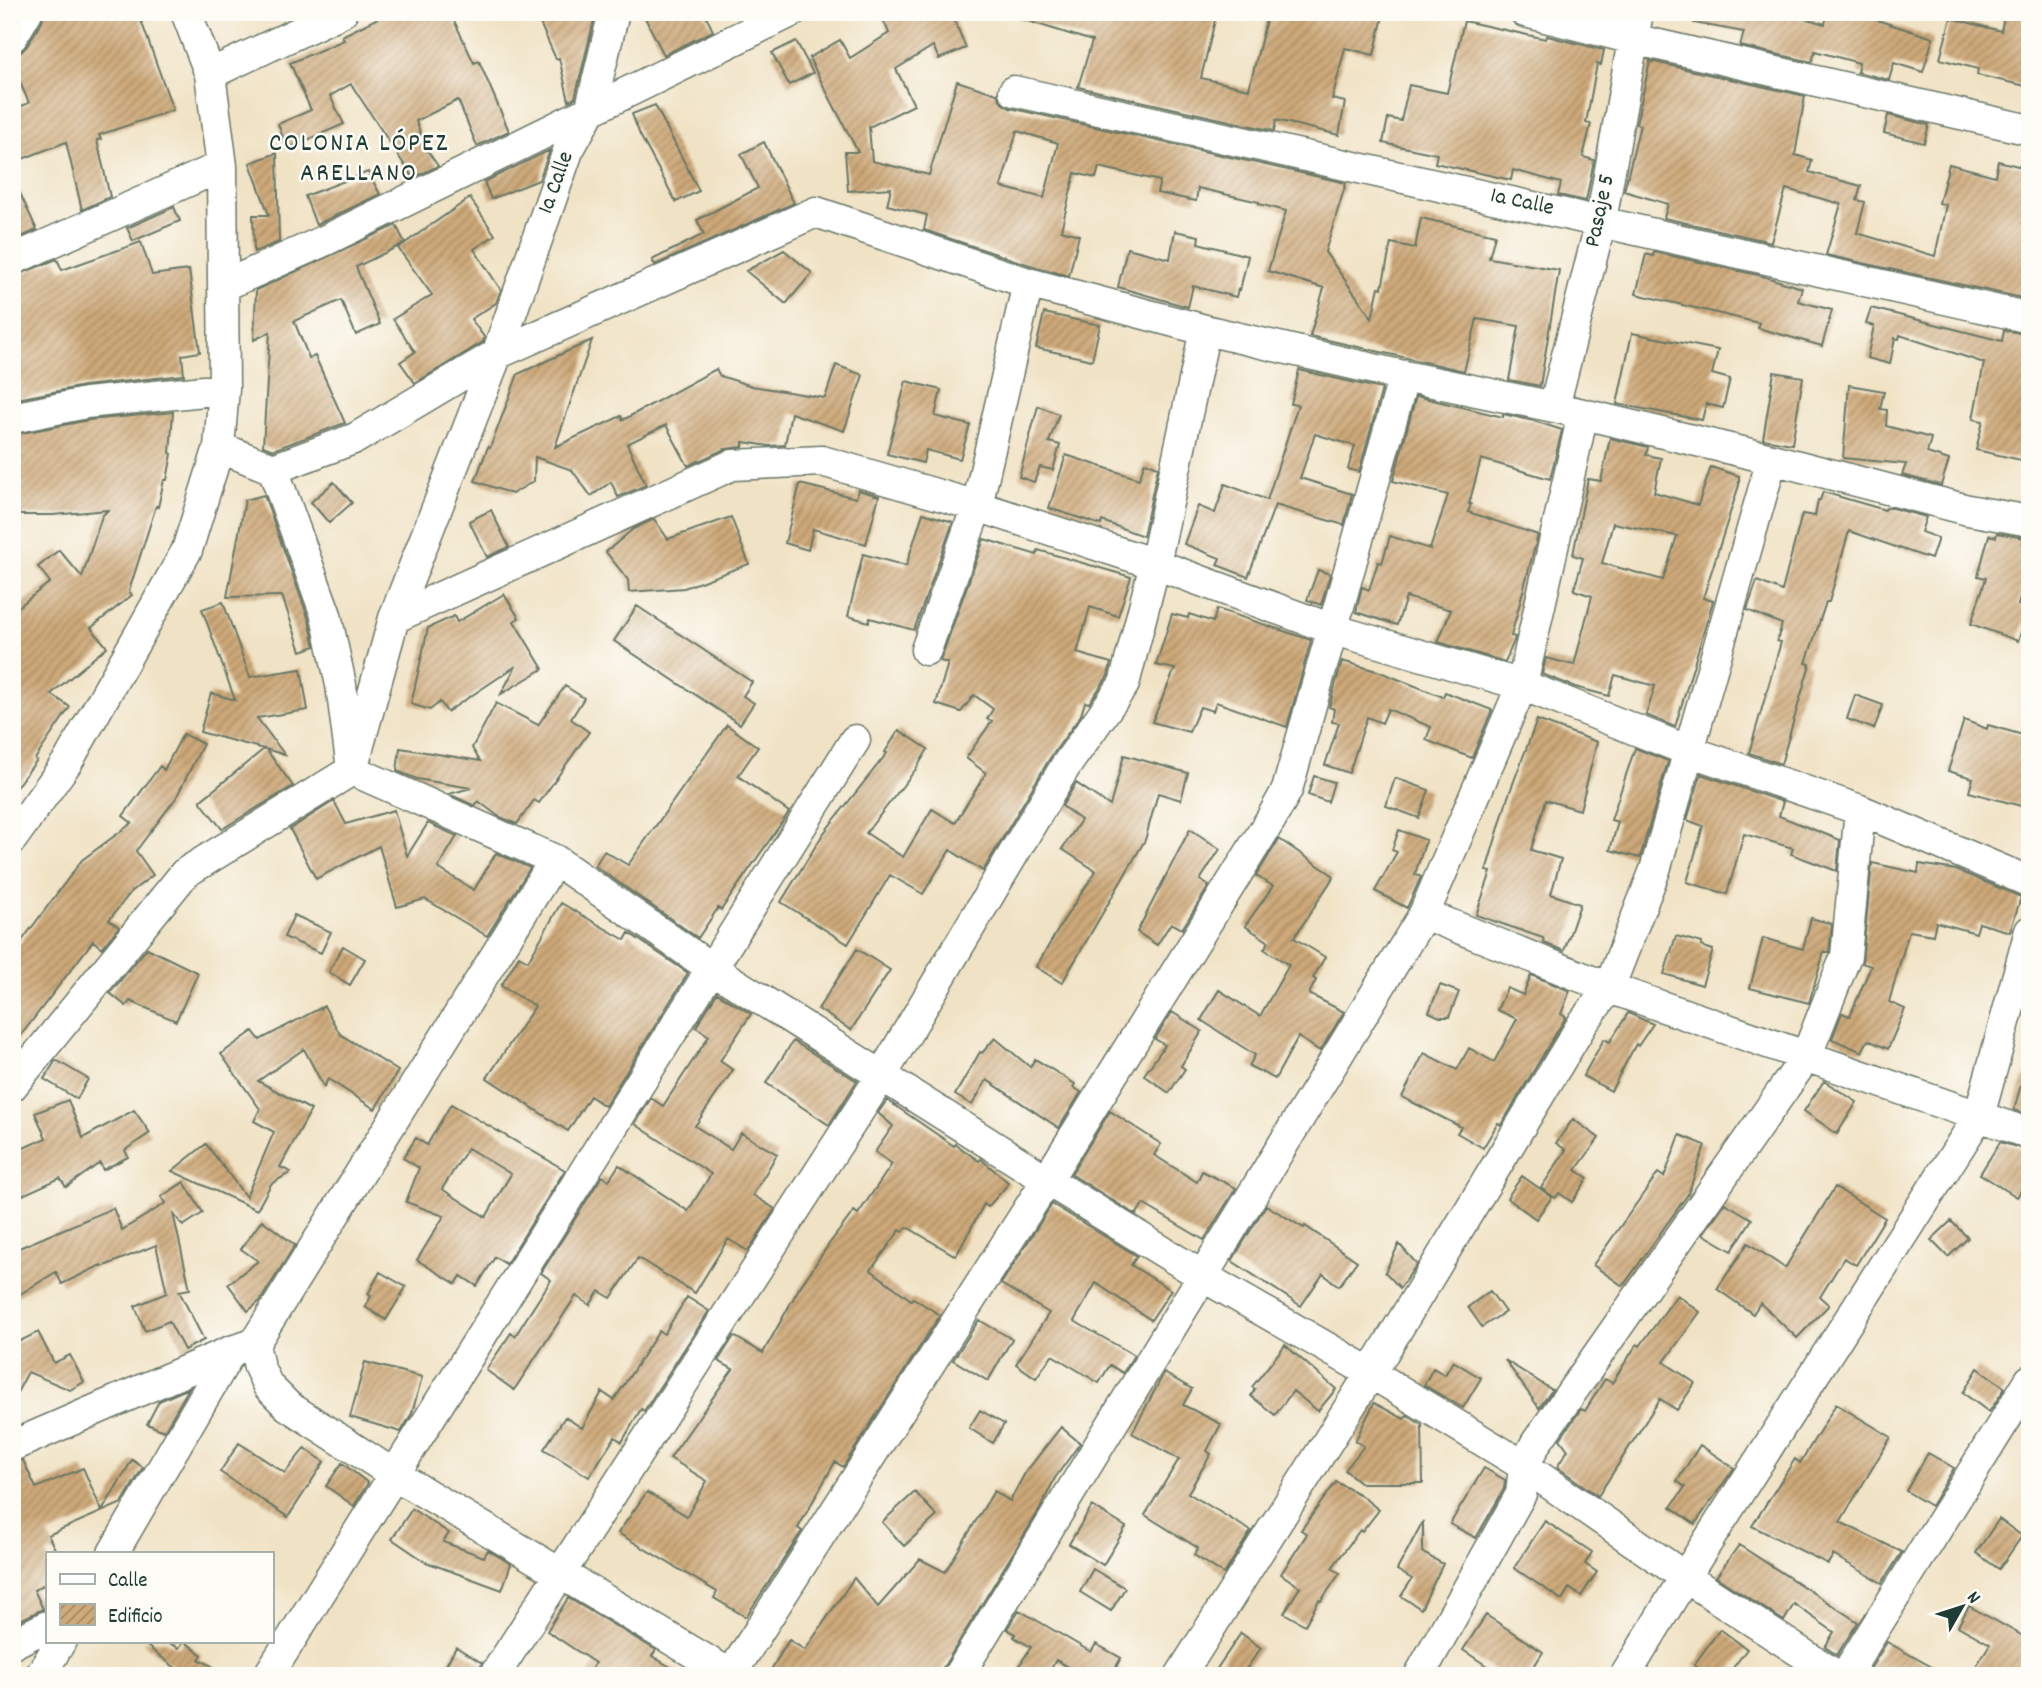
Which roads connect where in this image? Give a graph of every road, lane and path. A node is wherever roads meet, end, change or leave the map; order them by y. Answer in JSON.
{"nodes":[{"id":1,"x":27,"y":12,"type":"edge"},
{"id":2,"x":186,"y":12,"type":"edge"},
{"id":3,"x":342,"y":12,"type":"edge"},
{"id":4,"x":614,"y":12,"type":"edge"},
{"id":5,"x":791,"y":12,"type":"edge"},
{"id":6,"x":1525,"y":12,"type":"edge"},
{"id":7,"x":1635,"y":26,"type":"edge"},
{"id":8,"x":12,"y":37,"type":"edge"},
{"id":9,"x":210,"y":74,"type":"junction"},
{"id":10,"x":1014,"y":91,"type":"dead end"},
{"id":11,"x":590,"y":111,"type":"junction"},
{"id":12,"x":2030,"y":130,"type":"edge"},
{"id":13,"x":222,"y":166,"type":"junction"},
{"id":14,"x":1601,"y":221,"type":"junction"},
{"id":15,"x":12,"y":260,"type":"edge"},
{"id":16,"x":1028,"y":283,"type":"junction"},
{"id":17,"x":223,"y":286,"type":"junction"},
{"id":18,"x":2030,"y":318,"type":"edge"},
{"id":19,"x":1205,"y":330,"type":"junction"},
{"id":20,"x":497,"y":354,"type":"junction"},
{"id":21,"x":1404,"y":376,"type":"junction"},
{"id":22,"x":224,"y":389,"type":"junction"},
{"id":23,"x":1554,"y":407,"type":"junction"},
{"id":24,"x":1583,"y":414,"type":"junction"},
{"id":25,"x":12,"y":418,"type":"edge"},
{"id":26,"x":219,"y":447,"type":"junction"},
{"id":27,"x":1772,"y":459,"type":"junction"},
{"id":28,"x":272,"y":469,"type":"junction"},
{"id":29,"x":977,"y":506,"type":"junction"},
{"id":30,"x":2030,"y":521,"type":"edge"},
{"id":31,"x":1155,"y":564,"type":"junction"},
{"id":32,"x":394,"y":618,"type":"junction"},
{"id":33,"x":1332,"y":629,"type":"junction"},
{"id":34,"x":926,"y":650,"type":"dead end"},
{"id":35,"x":1522,"y":685,"type":"junction"},
{"id":36,"x":855,"y":740,"type":"dead end"},
{"id":37,"x":1689,"y":751,"type":"junction"},
{"id":38,"x":352,"y":770,"type":"junction"},
{"id":39,"x":1860,"y":810,"type":"junction"},
{"id":40,"x":12,"y":839,"type":"edge"},
{"id":41,"x":555,"y":860,"type":"junction"},
{"id":42,"x":2030,"y":883,"type":"edge"},
{"id":43,"x":1423,"y":914,"type":"junction"},
{"id":44,"x":2030,"y":931,"type":"edge"},
{"id":45,"x":711,"y":968,"type":"junction"},
{"id":46,"x":1609,"y":988,"type":"junction"},
{"id":47,"x":1806,"y":1057,"type":"junction"},
{"id":48,"x":881,"y":1075,"type":"junction"},
{"id":49,"x":12,"y":1086,"type":"edge"},
{"id":50,"x":1979,"y":1116,"type":"junction"},
{"id":51,"x":2030,"y":1134,"type":"edge"},
{"id":52,"x":1047,"y":1180,"type":"junction"},
{"id":53,"x":1204,"y":1277,"type":"junction"},
{"id":54,"x":243,"y":1347,"type":"junction"},
{"id":55,"x":1371,"y":1373,"type":"junction"},
{"id":56,"x":2030,"y":1380,"type":"edge"},
{"id":57,"x":12,"y":1446,"type":"edge"},
{"id":58,"x":1524,"y":1466,"type":"junction"},
{"id":59,"x":394,"y":1475,"type":"junction"},
{"id":60,"x":114,"y":1552,"type":"edge"},
{"id":61,"x":560,"y":1573,"type":"junction"},
{"id":62,"x":1685,"y":1577,"type":"junction"},
{"id":63,"x":46,"y":1627,"type":"edge"},
{"id":64,"x":60,"y":1642,"type":"edge"},
{"id":65,"x":12,"y":1644,"type":"edge"},
{"id":66,"x":731,"y":1675,"type":"edge"},
{"id":67,"x":40,"y":1676,"type":"edge"},
{"id":68,"x":268,"y":1676,"type":"edge"},
{"id":69,"x":494,"y":1676,"type":"edge"},
{"id":70,"x":958,"y":1676,"type":"edge"},
{"id":71,"x":1180,"y":1676,"type":"edge"},
{"id":72,"x":1419,"y":1676,"type":"edge"},
{"id":73,"x":1625,"y":1676,"type":"edge"},
{"id":74,"x":1838,"y":1676,"type":"edge"},
{"id":75,"x":1845,"y":1676,"type":"edge"}],
"edges":[{"from":1,"to":8,"type":"street"},
{"from":2,"to":9,"type":"street"},
{"from":3,"to":9,"type":"street"},
{"from":4,"to":11,"type":"street","name":"1a Calle"},
{"from":5,"to":11,"type":"street"},
{"from":6,"to":7,"type":"street"},
{"from":7,"to":12,"type":"street"},
{"from":7,"to":14,"type":"street","name":"Pasaje 5"},
{"from":9,"to":13,"type":"street"},
{"from":10,"to":14,"type":"street","name":"1a Calle"},
{"from":11,"to":17,"type":"street"},
{"from":11,"to":20,"type":"street","name":"1a Calle"},
{"from":13,"to":15,"type":"street"},
{"from":13,"to":17,"type":"street"},
{"from":14,"to":18,"type":"street","name":"1a Calle"},
{"from":14,"to":23,"type":"street","name":"Pasaje 5"},
{"from":16,"to":19,"type":"street"},
{"from":16,"to":20,"type":"street"},
{"from":16,"to":29,"type":"street"},
{"from":17,"to":22,"type":"street"},
{"from":19,"to":21,"type":"street"},
{"from":19,"to":31,"type":"street"},
{"from":20,"to":28,"type":"street"},
{"from":20,"to":32,"type":"street","name":"1a Calle"},
{"from":21,"to":23,"type":"street"},
{"from":21,"to":33,"type":"street"},
{"from":22,"to":25,"type":"street"},
{"from":22,"to":26,"type":"street"},
{"from":23,"to":24,"type":"street"},
{"from":24,"to":27,"type":"street"},
{"from":24,"to":35,"type":"street"},
{"from":26,"to":28,"type":"street"},
{"from":26,"to":40,"type":"street"},
{"from":27,"to":30,"type":"street"},
{"from":27,"to":37,"type":"street"},
{"from":28,"to":38,"type":"street"},
{"from":29,"to":31,"type":"street"},
{"from":29,"to":32,"type":"street"},
{"from":29,"to":34,"type":"street"},
{"from":31,"to":33,"type":"street"},
{"from":31,"to":48,"type":"street"},
{"from":32,"to":38,"type":"street","name":"1a Calle"},
{"from":33,"to":35,"type":"street"},
{"from":33,"to":52,"type":"street"},
{"from":35,"to":37,"type":"street"},
{"from":35,"to":43,"type":"street"},
{"from":36,"to":45,"type":"street"},
{"from":37,"to":39,"type":"street"},
{"from":37,"to":46,"type":"street"},
{"from":38,"to":41,"type":"street"},
{"from":38,"to":49,"type":"street"},
{"from":39,"to":42,"type":"street"},
{"from":39,"to":47,"type":"street"},
{"from":41,"to":45,"type":"street"},
{"from":41,"to":54,"type":"street"},
{"from":43,"to":46,"type":"street"},
{"from":43,"to":53,"type":"street"},
{"from":44,"to":50,"type":"street"},
{"from":45,"to":48,"type":"street"},
{"from":45,"to":59,"type":"street"},
{"from":46,"to":47,"type":"street"},
{"from":46,"to":55,"type":"street"},
{"from":47,"to":50,"type":"street"},
{"from":47,"to":58,"type":"street"},
{"from":48,"to":52,"type":"street"},
{"from":48,"to":61,"type":"street"},
{"from":50,"to":51,"type":"street"},
{"from":50,"to":62,"type":"street"},
{"from":52,"to":53,"type":"street"},
{"from":52,"to":66,"type":"street"},
{"from":53,"to":55,"type":"street"},
{"from":53,"to":70,"type":"street"},
{"from":54,"to":57,"type":"street"},
{"from":54,"to":59,"type":"street"},
{"from":54,"to":60,"type":"street"},
{"from":55,"to":58,"type":"street"},
{"from":55,"to":71,"type":"street"},
{"from":56,"to":75,"type":"street"},
{"from":58,"to":62,"type":"street"},
{"from":58,"to":72,"type":"street"},
{"from":59,"to":61,"type":"street"},
{"from":59,"to":68,"type":"street"},
{"from":61,"to":66,"type":"street"},
{"from":61,"to":69,"type":"street"},
{"from":62,"to":73,"type":"street"},
{"from":62,"to":74,"type":"street"},
{"from":63,"to":65,"type":"street"},
{"from":64,"to":67,"type":"street"}]}
